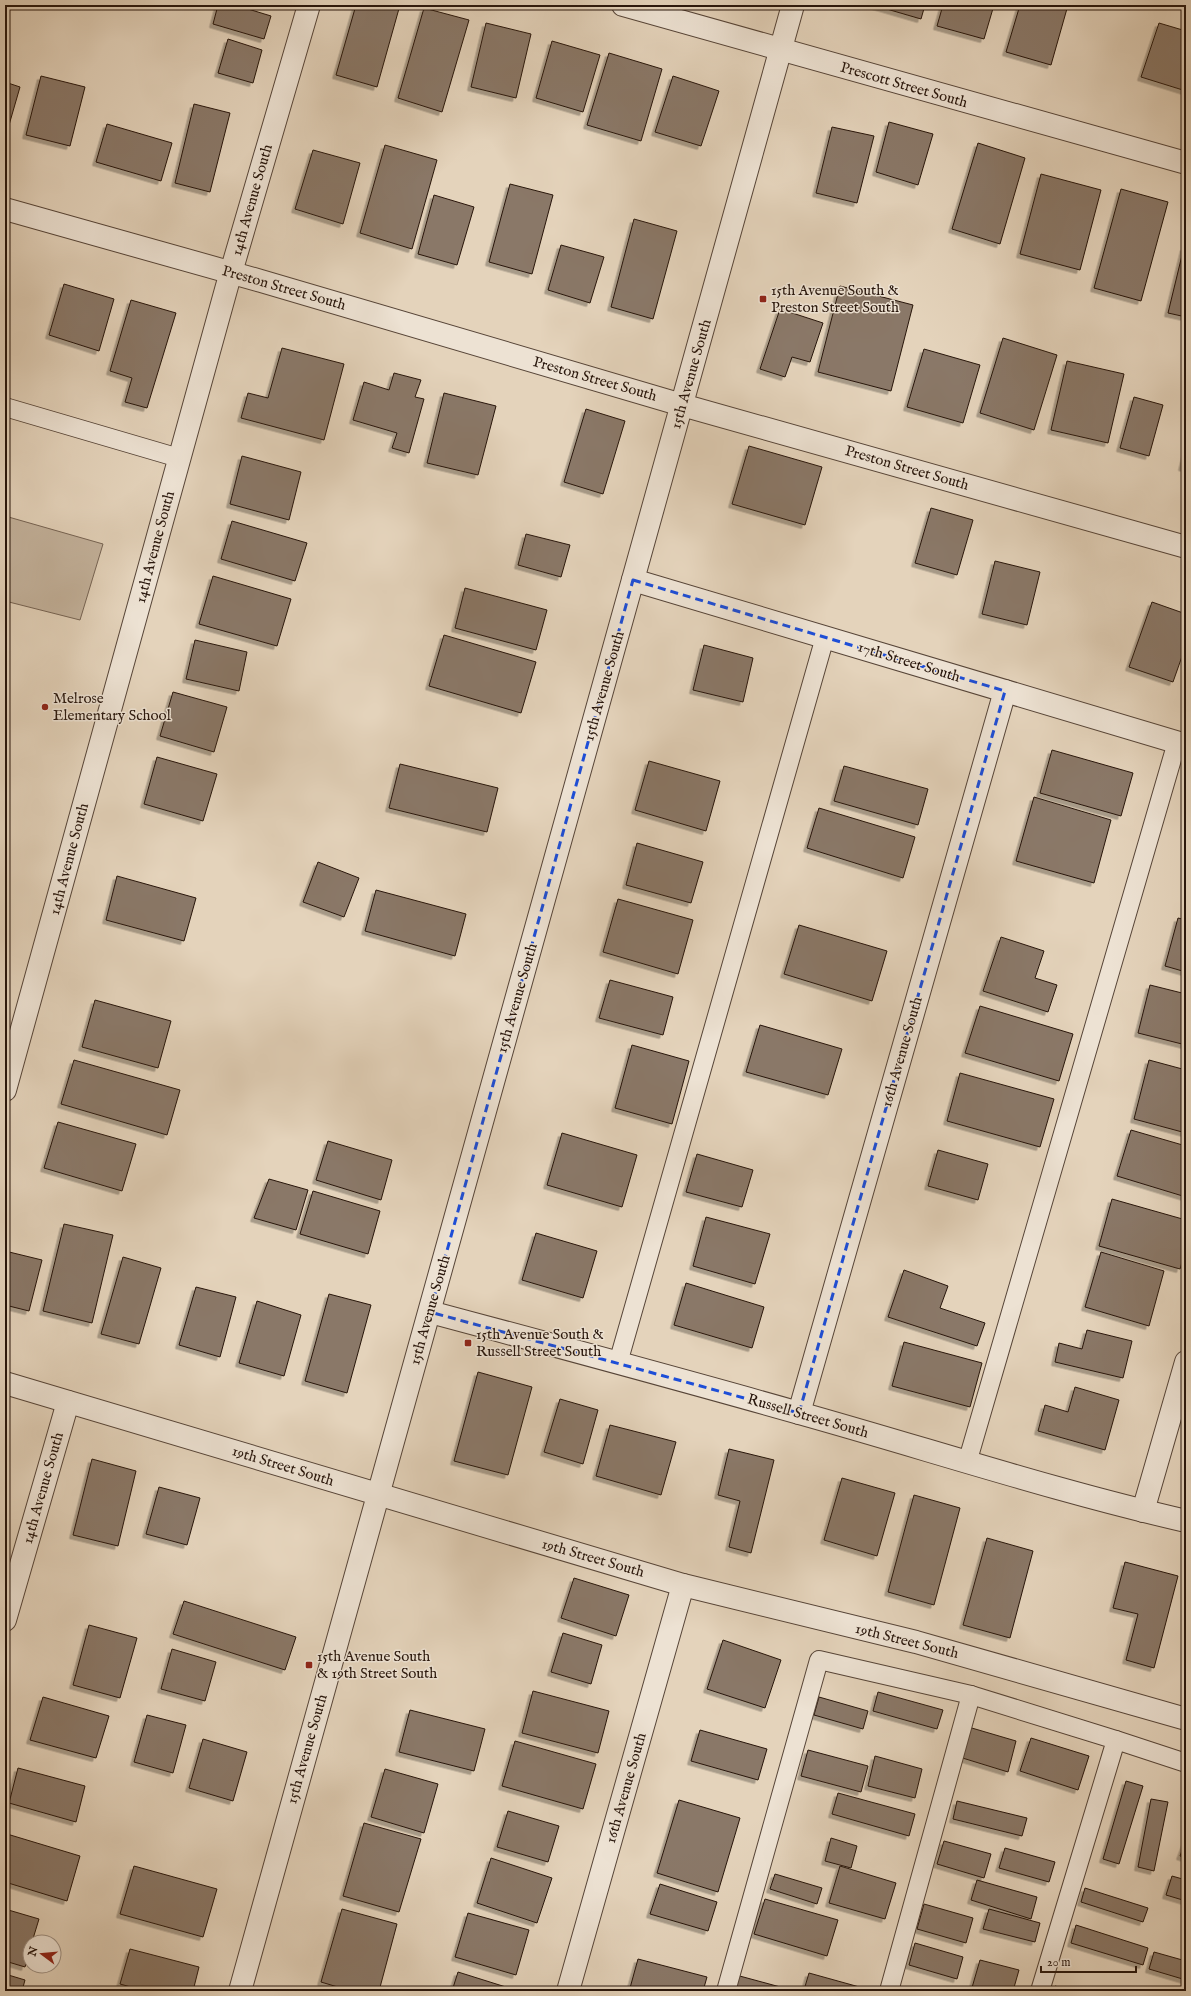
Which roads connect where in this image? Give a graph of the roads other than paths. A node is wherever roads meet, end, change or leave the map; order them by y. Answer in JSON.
{"nodes":[{"id":1,"x":309,"y":5,"type":"edge"},
{"id":2,"x":623,"y":5,"type":"edge"},
{"id":3,"x":793,"y":5,"type":"edge"},
{"id":4,"x":780,"y":50,"type":"junction"},
{"id":5,"x":1186,"y":163,"type":"edge"},
{"id":6,"x":5,"y":208,"type":"edge"},
{"id":7,"x":231,"y":272,"type":"junction"},
{"id":8,"x":682,"y":405,"type":"junction"},
{"id":9,"x":5,"y":407,"type":"edge"},
{"id":10,"x":179,"y":458,"type":"junction"},
{"id":11,"x":1186,"y":547,"type":"edge"},
{"id":12,"x":633,"y":580,"type":"junction"},
{"id":13,"x":826,"y":637,"type":"junction"},
{"id":14,"x":1005,"y":691,"type":"junction"},
{"id":15,"x":1182,"y":743,"type":"edge"},
{"id":16,"x":5,"y":1090,"type":"edge"},
{"id":17,"x":430,"y":1312,"type":"junction"},
{"id":18,"x":1186,"y":1362,"type":"edge"},
{"id":19,"x":618,"y":1363,"type":"junction"},
{"id":20,"x":5,"y":1383,"type":"edge"},
{"id":21,"x":68,"y":1402,"type":"junction"},
{"id":22,"x":800,"y":1413,"type":"junction"},
{"id":23,"x":967,"y":1463,"type":"junction"},
{"id":24,"x":378,"y":1494,"type":"junction"},
{"id":25,"x":1143,"y":1511,"type":"junction"},
{"id":26,"x":1186,"y":1521,"type":"edge"},
{"id":27,"x":683,"y":1585,"type":"junction"},
{"id":28,"x":5,"y":1620,"type":"edge"},
{"id":29,"x":971,"y":1695,"type":"junction"},
{"id":30,"x":1186,"y":1719,"type":"edge"},
{"id":31,"x":1116,"y":1740,"type":"junction"},
{"id":32,"x":1186,"y":1763,"type":"edge"},
{"id":33,"x":240,"y":1991,"type":"edge"},
{"id":34,"x":568,"y":1991,"type":"edge"},
{"id":35,"x":726,"y":1991,"type":"edge"},
{"id":36,"x":889,"y":1991,"type":"edge"},
{"id":37,"x":1040,"y":1991,"type":"edge"}],
"edges":[{"from":1,"to":7,"type":"street","name":"14th Avenue South"},
{"from":2,"to":4,"type":"street","name":"Prescott Street South"},
{"from":3,"to":4,"type":"street","name":"15th Avenue South"},
{"from":4,"to":5,"type":"street","name":"Prescott Street South"},
{"from":4,"to":8,"type":"street","name":"15th Avenue South"},
{"from":6,"to":7,"type":"street","name":"Preston Street South"},
{"from":7,"to":8,"type":"street","name":"Preston Street South"},
{"from":7,"to":10,"type":"street","name":"14th Avenue South"},
{"from":8,"to":11,"type":"street","name":"Preston Street South"},
{"from":8,"to":12,"type":"street","name":"15th Avenue South"},
{"from":9,"to":10,"type":"lane"},
{"from":10,"to":16,"type":"street","name":"14th Avenue South"},
{"from":12,"to":13,"type":"street","name":"17th Street South"},
{"from":12,"to":17,"type":"street","name":"15th Avenue South"},
{"from":13,"to":14,"type":"street","name":"17th Street South"},
{"from":13,"to":19,"type":"lane"},
{"from":14,"to":15,"type":"street","name":"17th Street South"},
{"from":14,"to":22,"type":"street","name":"16th Avenue South"},
{"from":15,"to":23,"type":"lane"},
{"from":17,"to":19,"type":"street","name":"Russell Street South"},
{"from":17,"to":24,"type":"street","name":"15th Avenue South"},
{"from":18,"to":25,"type":"street"},
{"from":19,"to":22,"type":"street","name":"Russell Street South"},
{"from":20,"to":21,"type":"street","name":"19th Street South"},
{"from":21,"to":24,"type":"street","name":"19th Street South"},
{"from":21,"to":28,"type":"street","name":"14th Avenue South"},
{"from":22,"to":23,"type":"street","name":"Russell Street South"},
{"from":23,"to":25,"type":"street","name":"Russell Street South"},
{"from":24,"to":27,"type":"street","name":"19th Street South"},
{"from":24,"to":33,"type":"street","name":"15th Avenue South"},
{"from":25,"to":26,"type":"street","name":"Russell Street South"},
{"from":27,"to":30,"type":"street","name":"19th Street South"},
{"from":27,"to":34,"type":"street","name":"16th Avenue South"},
{"from":29,"to":31,"type":"lane"},
{"from":29,"to":35,"type":"lane"},
{"from":29,"to":36,"type":"lane"},
{"from":31,"to":32,"type":"lane"},
{"from":31,"to":37,"type":"lane"}]}
